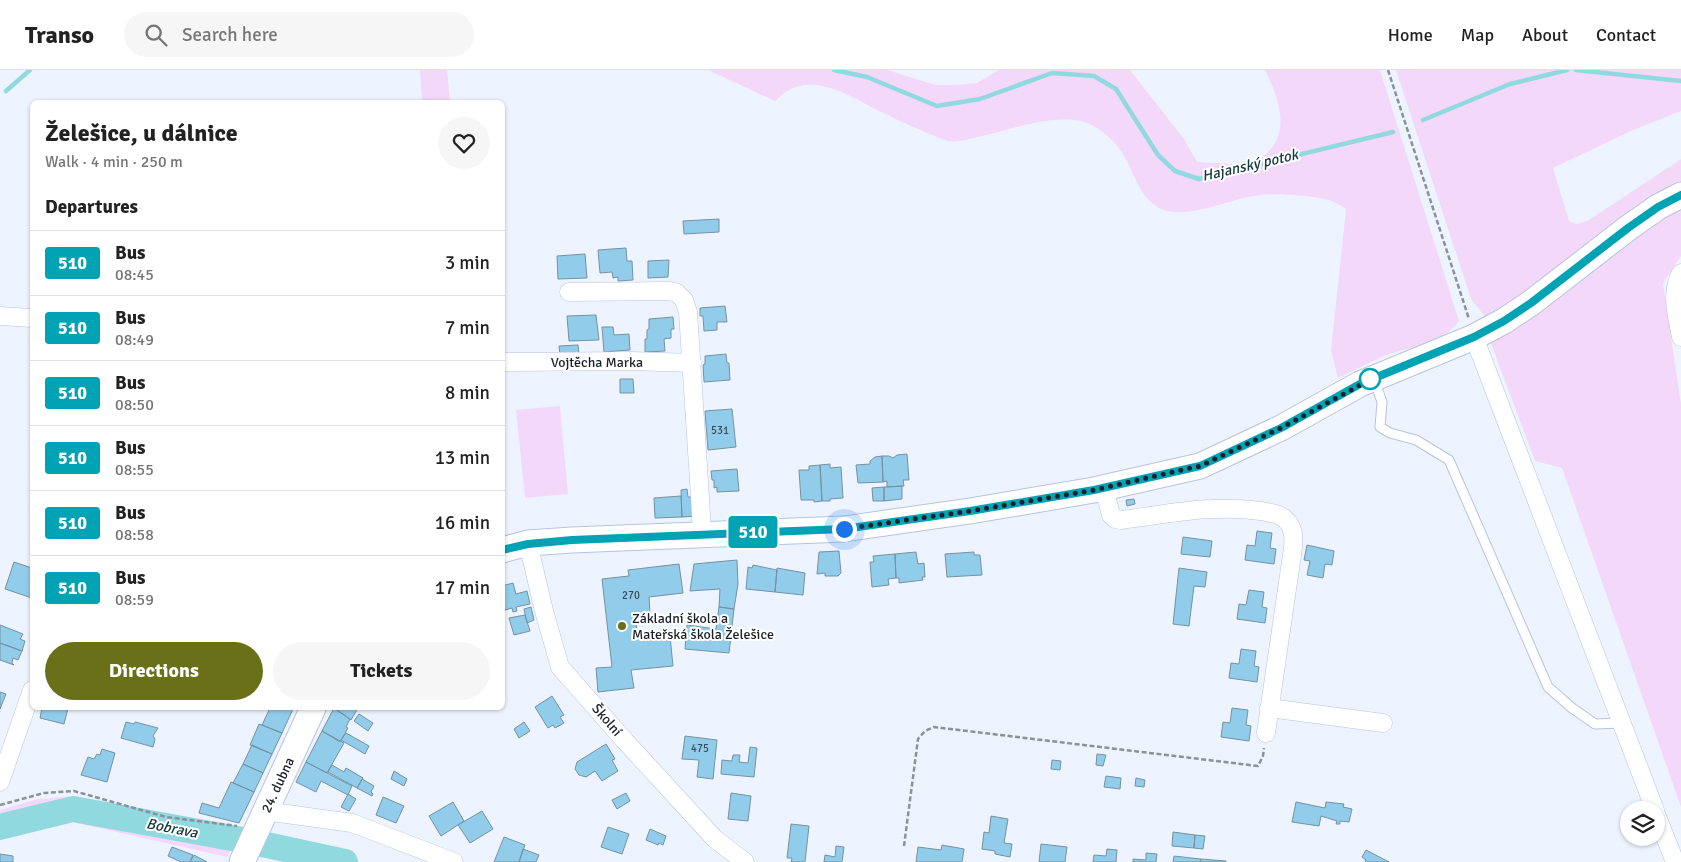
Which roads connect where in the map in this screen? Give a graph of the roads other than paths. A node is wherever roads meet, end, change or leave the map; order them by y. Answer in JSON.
{"nodes":[{"id":1,"x":1681,"y":195,"type":"edge"},
{"id":2,"x":1681,"y":273,"type":"edge"},
{"id":3,"x":569,"y":292,"type":"dead end"},
{"id":4,"x":0,"y":316,"type":"edge"},
{"id":5,"x":30,"y":318,"type":"edge"},
{"id":6,"x":1474,"y":337,"type":"junction"},
{"id":7,"x":1681,"y":337,"type":"edge"},
{"id":8,"x":505,"y":362,"type":"edge"},
{"id":9,"x":692,"y":364,"type":"junction"},
{"id":10,"x":1367,"y":381,"type":"junction"},
{"id":11,"x":1104,"y":487,"type":"junction"},
{"id":12,"x":702,"y":534,"type":"junction"},
{"id":13,"x":528,"y":544,"type":"junction"},
{"id":14,"x":505,"y":549,"type":"edge"},
{"id":15,"x":30,"y":696,"type":"edge"},
{"id":16,"x":1269,"y":708,"type":"junction"},
{"id":17,"x":312,"y":710,"type":"edge"},
{"id":18,"x":1622,"y":723,"type":"junction"},
{"id":19,"x":1383,"y":724,"type":"dead end"},
{"id":20,"x":1266,"y":732,"type":"road end"},
{"id":21,"x":0,"y":782,"type":"edge"},
{"id":22,"x":1652,"y":801,"type":"edge"},
{"id":23,"x":260,"y":823,"type":"junction"},
{"id":24,"x":1665,"y":837,"type":"edge"},
{"id":25,"x":242,"y":862,"type":"edge"},
{"id":26,"x":454,"y":862,"type":"edge"},
{"id":27,"x":745,"y":862,"type":"edge"},
{"id":28,"x":1675,"y":862,"type":"edge"}],
"edges":[{"from":1,"to":6,"type":"main road"},
{"from":2,"to":7,"type":"street"},
{"from":3,"to":9,"type":"street"},
{"from":4,"to":5,"type":"street"},
{"from":6,"to":10,"type":"main road"},
{"from":6,"to":18,"type":"street"},
{"from":8,"to":9,"type":"street","name":"Vojtěcha Marka"},
{"from":9,"to":12,"type":"street"},
{"from":10,"to":11,"type":"main road"},
{"from":10,"to":18,"type":"lane"},
{"from":11,"to":12,"type":"main road"},
{"from":11,"to":16,"type":"street"},
{"from":12,"to":13,"type":"main road"},
{"from":13,"to":14,"type":"main road"},
{"from":13,"to":27,"type":"street","name":"Školní"},
{"from":15,"to":21,"type":"street"},
{"from":16,"to":19,"type":"street"},
{"from":16,"to":20,"type":"street"},
{"from":17,"to":23,"type":"main road","name":"24. dubna"},
{"from":18,"to":22,"type":"street"},
{"from":23,"to":25,"type":"main road","name":"24. dubna"},
{"from":23,"to":26,"type":"street"},
{"from":24,"to":28,"type":"street"}]}
